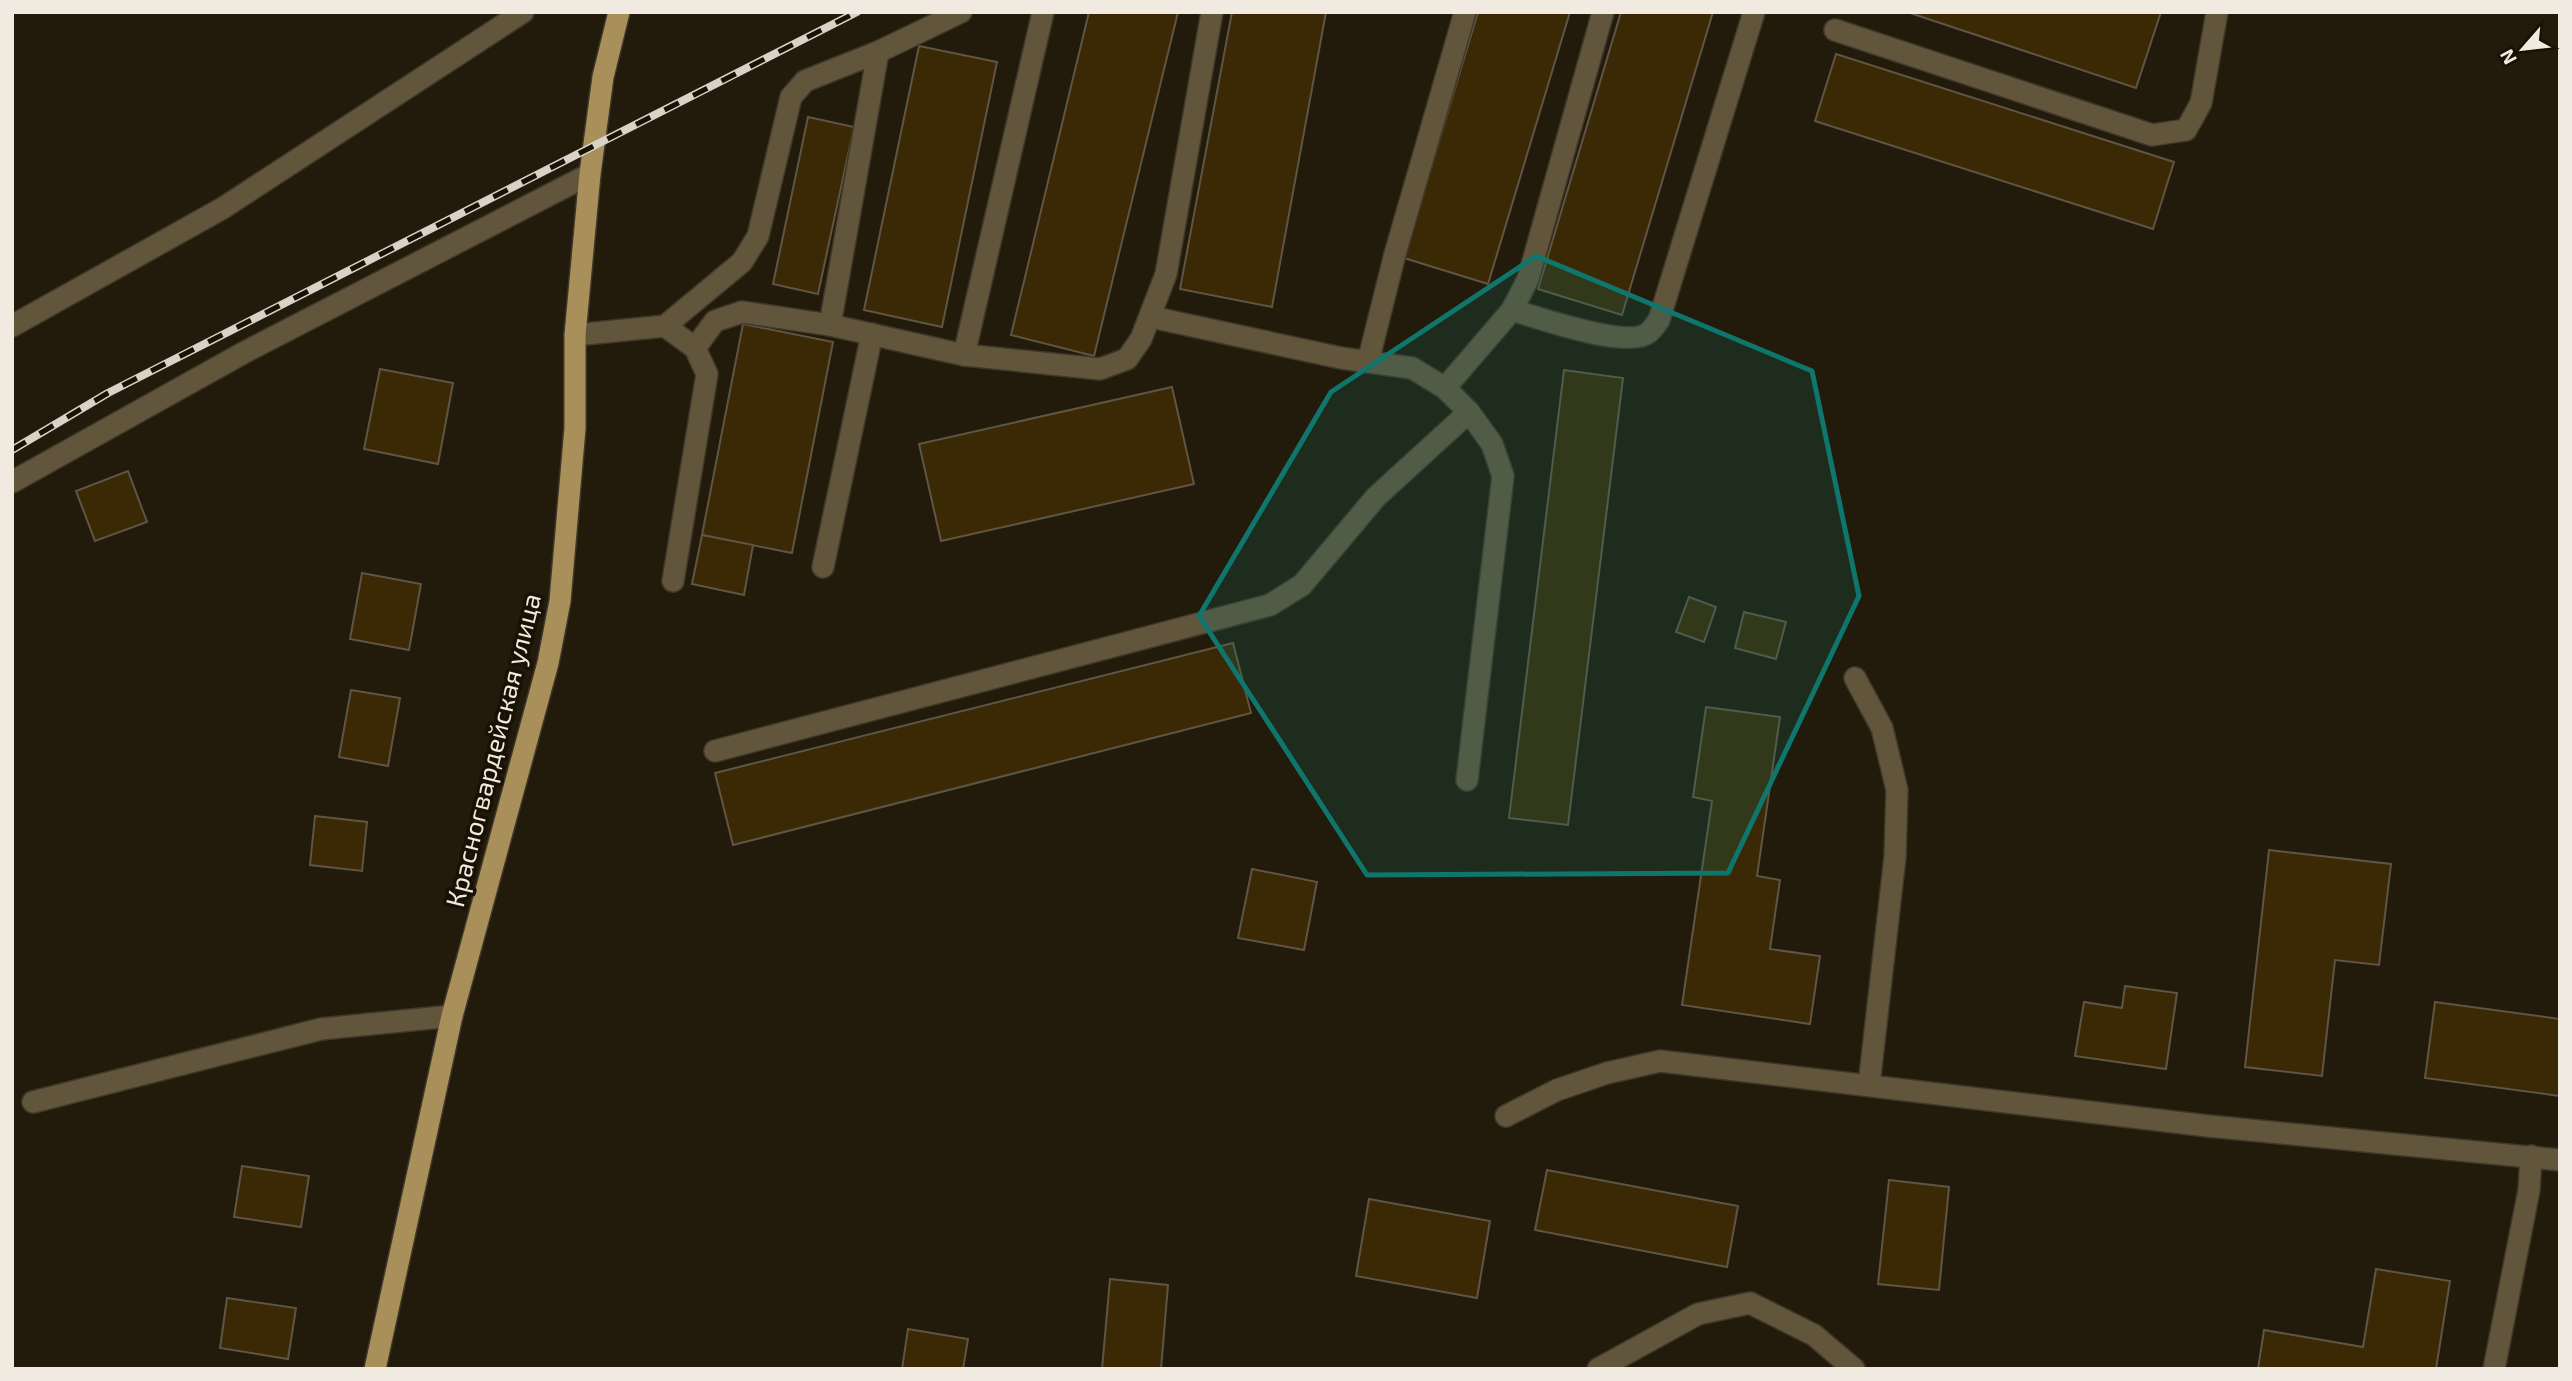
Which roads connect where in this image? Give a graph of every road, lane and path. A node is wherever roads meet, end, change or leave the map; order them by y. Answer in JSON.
{"nodes":[{"id":1,"x":523,"y":12,"type":"edge"},
{"id":2,"x":619,"y":12,"type":"edge"},
{"id":3,"x":961,"y":12,"type":"edge"},
{"id":4,"x":1043,"y":12,"type":"edge"},
{"id":5,"x":1212,"y":12,"type":"edge"},
{"id":6,"x":1465,"y":12,"type":"edge"},
{"id":7,"x":1603,"y":12,"type":"edge"},
{"id":8,"x":1754,"y":12,"type":"edge"},
{"id":9,"x":2217,"y":12,"type":"edge"},
{"id":10,"x":1835,"y":30,"type":"dead end"},
{"id":11,"x":878,"y":52,"type":"junction"},
{"id":12,"x":590,"y":174,"type":"junction"},
{"id":13,"x":1512,"y":310,"type":"junction"},
{"id":14,"x":1151,"y":317,"type":"junction"},
{"id":15,"x":830,"y":325,"type":"junction"},
{"id":16,"x":12,"y":326,"type":"edge"},
{"id":17,"x":664,"y":326,"type":"junction"},
{"id":18,"x":872,"y":334,"type":"junction"},
{"id":19,"x":575,"y":335,"type":"junction"},
{"id":20,"x":695,"y":348,"type":"junction"},
{"id":21,"x":964,"y":355,"type":"junction"},
{"id":22,"x":1368,"y":362,"type":"junction"},
{"id":23,"x":1445,"y":388,"type":"junction"},
{"id":24,"x":1469,"y":412,"type":"junction"},
{"id":25,"x":12,"y":482,"type":"edge"},
{"id":26,"x":823,"y":567,"type":"dead end"},
{"id":27,"x":673,"y":581,"type":"dead end"},
{"id":28,"x":1855,"y":678,"type":"dead end"},
{"id":29,"x":715,"y":751,"type":"dead end"},
{"id":30,"x":1467,"y":780,"type":"dead end"},
{"id":31,"x":452,"y":1016,"type":"junction"},
{"id":32,"x":1869,"y":1085,"type":"junction"},
{"id":33,"x":33,"y":1102,"type":"dead end"},
{"id":34,"x":1506,"y":1116,"type":"dead end"},
{"id":35,"x":2531,"y":1156,"type":"junction"},
{"id":36,"x":2560,"y":1160,"type":"edge"},
{"id":37,"x":375,"y":1369,"type":"edge"},
{"id":38,"x":1598,"y":1369,"type":"edge"},
{"id":39,"x":1854,"y":1369,"type":"edge"},
{"id":40,"x":2494,"y":1369,"type":"edge"}],
"edges":[{"from":1,"to":16,"type":"lane"},
{"from":2,"to":12,"type":"main road","name":"Красногвардейская улица"},
{"from":3,"to":11,"type":"lane"},
{"from":4,"to":21,"type":"lane"},
{"from":5,"to":14,"type":"lane"},
{"from":6,"to":22,"type":"lane"},
{"from":7,"to":13,"type":"lane"},
{"from":8,"to":13,"type":"lane"},
{"from":9,"to":10,"type":"lane"},
{"from":11,"to":15,"type":"lane"},
{"from":11,"to":17,"type":"lane"},
{"from":12,"to":19,"type":"main road","name":"Красногвардейская улица"},
{"from":12,"to":25,"type":"lane"},
{"from":13,"to":23,"type":"lane"},
{"from":14,"to":21,"type":"lane"},
{"from":14,"to":22,"type":"lane"},
{"from":15,"to":18,"type":"lane"},
{"from":15,"to":20,"type":"lane"},
{"from":17,"to":19,"type":"lane"},
{"from":17,"to":20,"type":"lane"},
{"from":18,"to":21,"type":"lane"},
{"from":18,"to":26,"type":"lane"},
{"from":19,"to":31,"type":"main road","name":"Красногвардейская улица"},
{"from":20,"to":27,"type":"lane"},
{"from":22,"to":23,"type":"lane"},
{"from":23,"to":24,"type":"lane"},
{"from":24,"to":29,"type":"lane"},
{"from":24,"to":30,"type":"lane"},
{"from":28,"to":32,"type":"lane"},
{"from":31,"to":33,"type":"lane"},
{"from":31,"to":37,"type":"main road","name":"Красногвардейская улица"},
{"from":32,"to":34,"type":"lane"},
{"from":32,"to":35,"type":"lane"},
{"from":35,"to":36,"type":"lane"},
{"from":35,"to":40,"type":"lane"},
{"from":38,"to":39,"type":"lane"}]}
